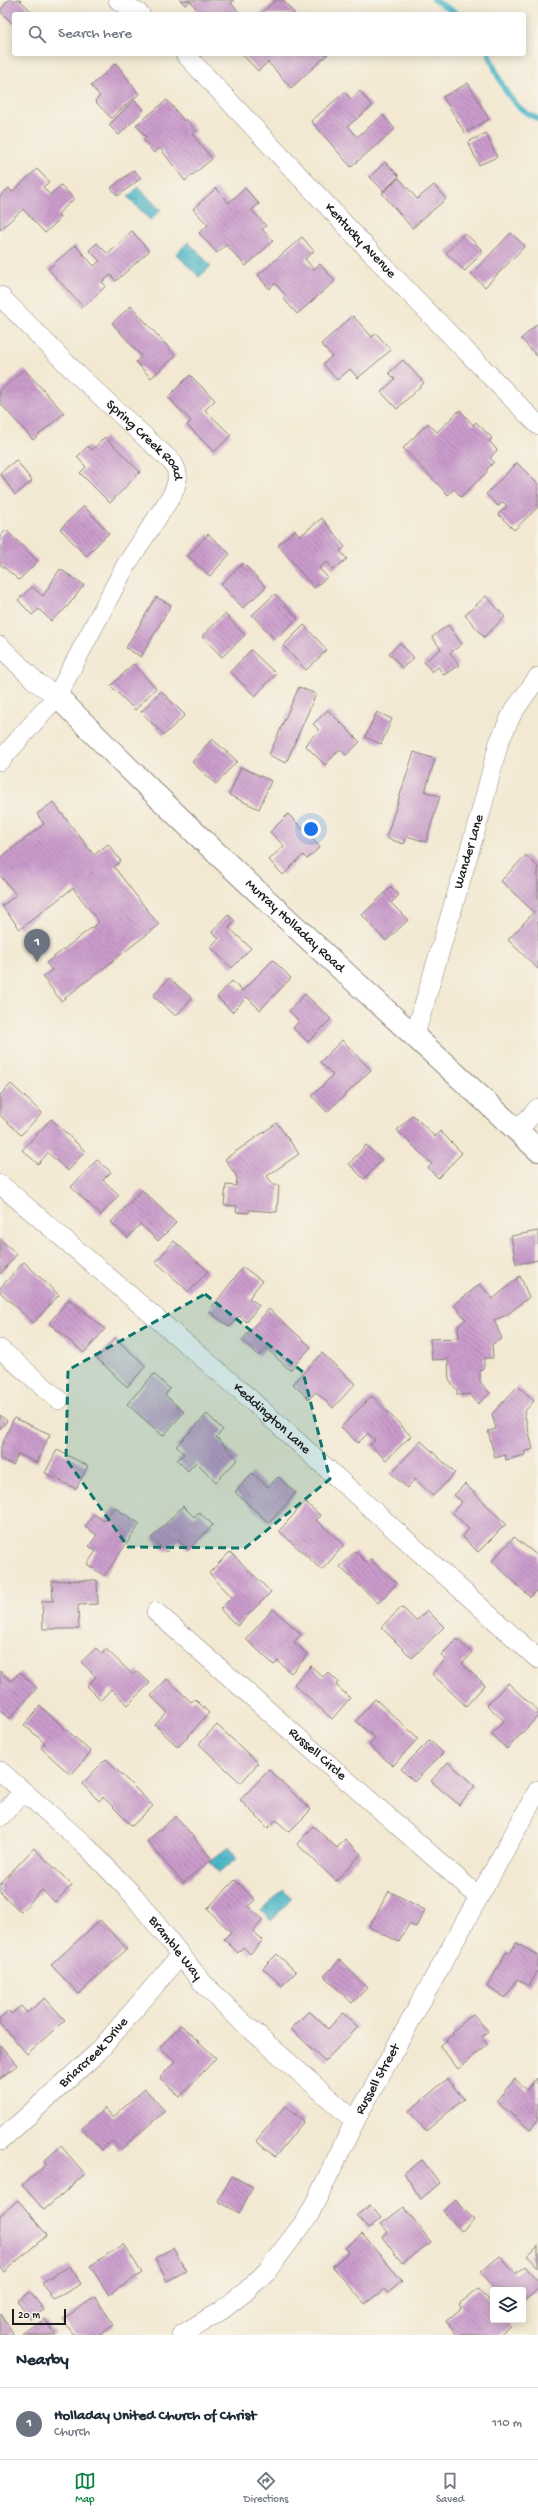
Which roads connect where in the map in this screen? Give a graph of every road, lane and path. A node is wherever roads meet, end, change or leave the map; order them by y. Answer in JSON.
{"nodes":[{"id":1,"x":118,"y":0,"type":"edge"},
{"id":2,"x":137,"y":12,"type":"edge"},
{"id":3,"x":187,"y":56,"type":"edge"},
{"id":4,"x":0,"y":296,"type":"edge"},
{"id":5,"x":538,"y":425,"type":"edge"},
{"id":6,"x":0,"y":646,"type":"edge"},
{"id":7,"x":538,"y":677,"type":"edge"},
{"id":8,"x":58,"y":696,"type":"junction"},
{"id":9,"x":0,"y":761,"type":"edge"},
{"id":10,"x":415,"y":1035,"type":"junction"},
{"id":11,"x":538,"y":1108,"type":"edge"},
{"id":12,"x":517,"y":1131,"type":"junction"},
{"id":13,"x":538,"y":1150,"type":"edge"},
{"id":14,"x":0,"y":1184,"type":"edge"},
{"id":15,"x":0,"y":1349,"type":"edge"},
{"id":16,"x":59,"y":1400,"type":"dead end"},
{"id":17,"x":156,"y":1612,"type":"dead end"},
{"id":18,"x":538,"y":1659,"type":"edge"},
{"id":19,"x":0,"y":1771,"type":"edge"},
{"id":20,"x":538,"y":1790,"type":"edge"},
{"id":21,"x":23,"y":1792,"type":"junction"},
{"id":22,"x":0,"y":1817,"type":"edge"},
{"id":23,"x":478,"y":1897,"type":"junction"},
{"id":24,"x":180,"y":1956,"type":"junction"},
{"id":25,"x":355,"y":2121,"type":"junction"},
{"id":26,"x":0,"y":2141,"type":"edge"},
{"id":27,"x":181,"y":2335,"type":"edge"}],
"edges":[{"from":1,"to":2,"type":"street"},
{"from":3,"to":5,"type":"street","name":"Kentucky Avenue"},
{"from":4,"to":8,"type":"street","name":"Spring Creek Road"},
{"from":6,"to":8,"type":"street"},
{"from":7,"to":10,"type":"street","name":"Wander Lane"},
{"from":8,"to":9,"type":"street"},
{"from":8,"to":10,"type":"street","name":"Murray Holladay Road"},
{"from":10,"to":12,"type":"street","name":"Murray Holladay Road"},
{"from":11,"to":12,"type":"street"},
{"from":12,"to":13,"type":"street","name":"Murray Holladay Road"},
{"from":14,"to":18,"type":"street","name":"Keddington Lane"},
{"from":15,"to":16,"type":"street"},
{"from":17,"to":23,"type":"street","name":"Russell Circle"},
{"from":19,"to":21,"type":"street","name":"Bramble Way"},
{"from":20,"to":23,"type":"street","name":"Russell Street"},
{"from":21,"to":22,"type":"street"},
{"from":21,"to":24,"type":"street","name":"Bramble Way"},
{"from":23,"to":25,"type":"street","name":"Russell Street"},
{"from":24,"to":25,"type":"street","name":"Bramble Way"},
{"from":24,"to":26,"type":"street","name":"Briarcreek Drive"},
{"from":25,"to":27,"type":"street","name":"Russell Street"}]}
